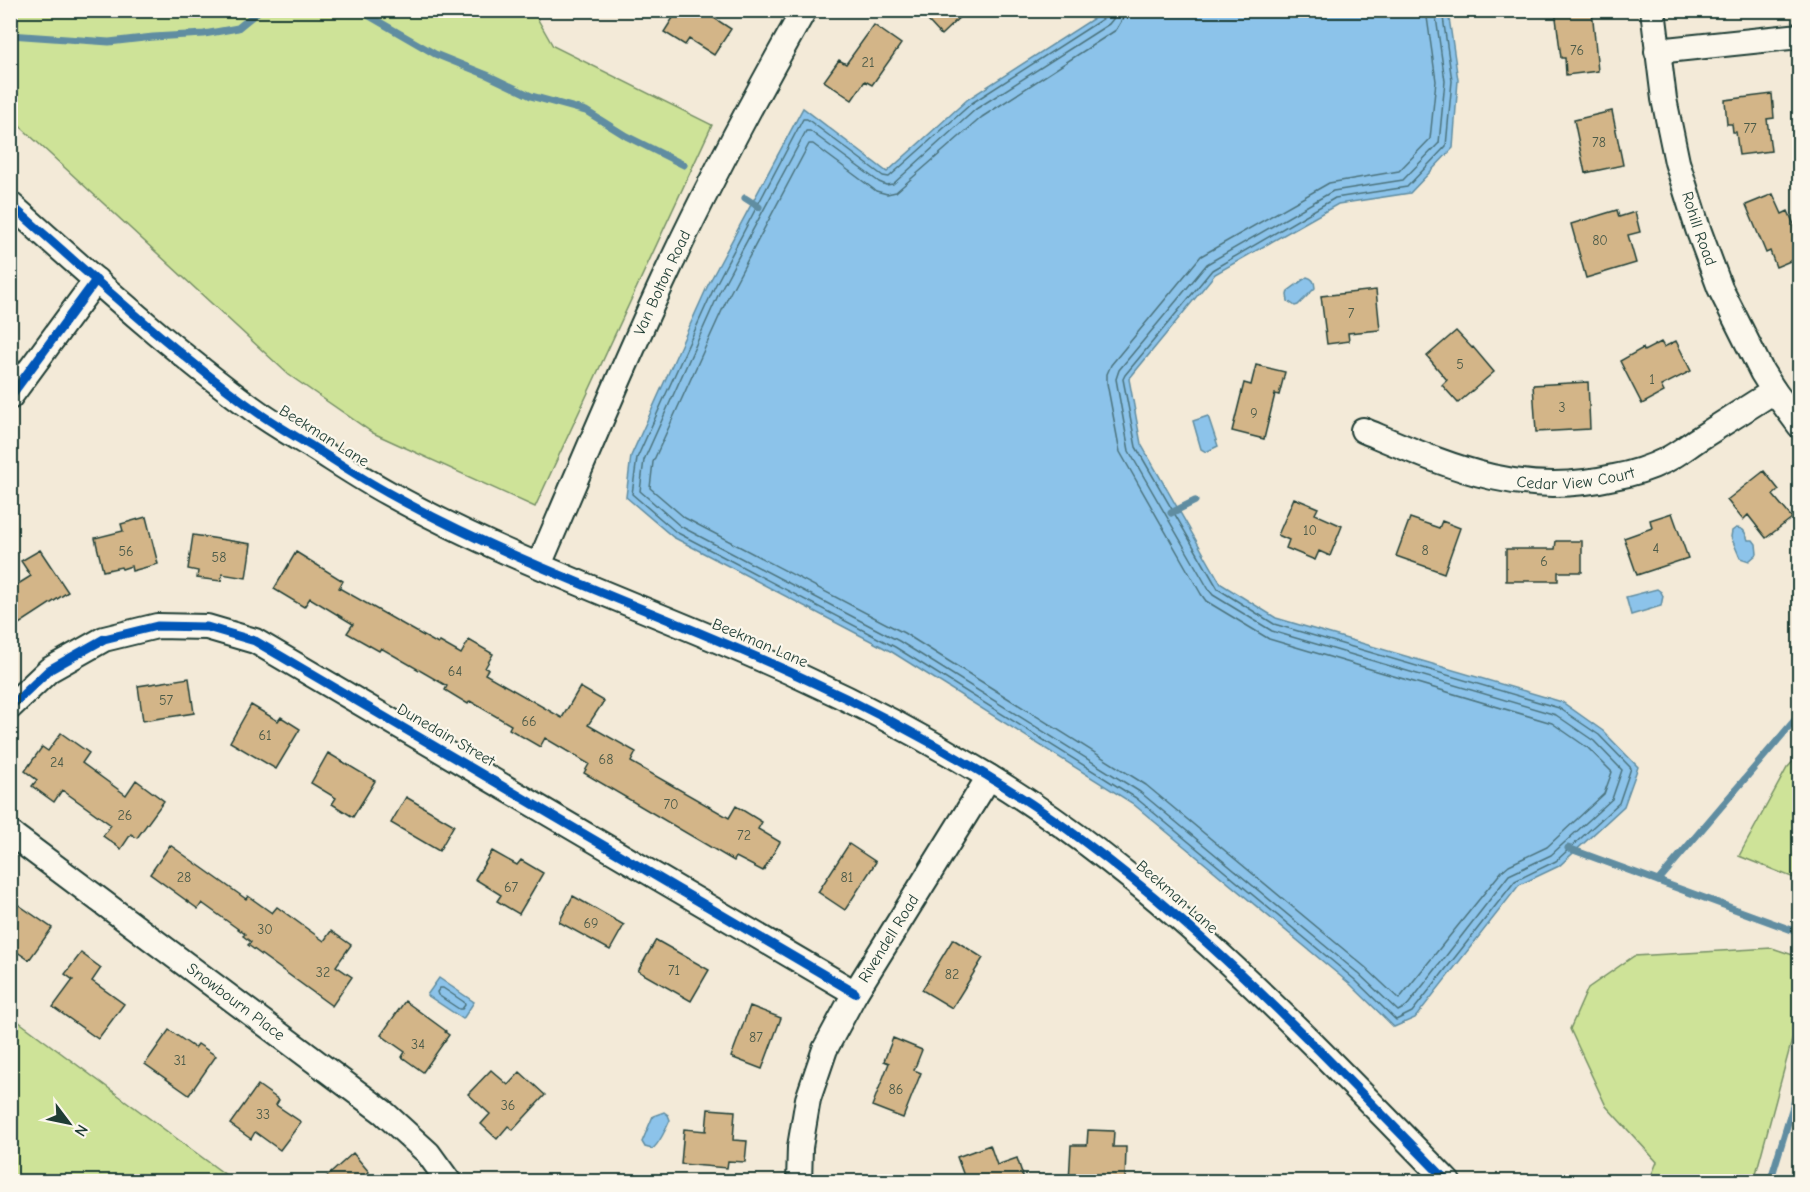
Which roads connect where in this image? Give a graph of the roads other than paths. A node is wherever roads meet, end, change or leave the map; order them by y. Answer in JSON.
{"nodes":[{"id":1,"x":804,"y":10,"type":"edge"},
{"id":2,"x":1653,"y":10,"type":"edge"},
{"id":3,"x":1800,"y":36,"type":"edge"},
{"id":4,"x":1657,"y":51,"type":"junction"},
{"id":5,"x":10,"y":204,"type":"edge"},
{"id":6,"x":96,"y":280,"type":"junction"},
{"id":7,"x":1774,"y":391,"type":"junction"},
{"id":8,"x":10,"y":397,"type":"edge"},
{"id":9,"x":1800,"y":426,"type":"edge"},
{"id":10,"x":1364,"y":430,"type":"dead end"},
{"id":11,"x":539,"y":565,"type":"junction"},
{"id":12,"x":10,"y":707,"type":"edge"},
{"id":13,"x":989,"y":777,"type":"junction"},
{"id":14,"x":10,"y":833,"type":"edge"},
{"id":15,"x":855,"y":993,"type":"junction"},
{"id":16,"x":449,"y":1182,"type":"edge"},
{"id":17,"x":799,"y":1182,"type":"edge"},
{"id":18,"x":1448,"y":1182,"type":"edge"}],
"edges":[{"from":1,"to":11,"type":"street","name":"Van Bolton Road"},
{"from":2,"to":4,"type":"street","name":"Rohill Road"},
{"from":3,"to":4,"type":"street"},
{"from":4,"to":7,"type":"street","name":"Rohill Road"},
{"from":5,"to":6,"type":"street","name":"Beekman Lane"},
{"from":6,"to":8,"type":"street"},
{"from":6,"to":11,"type":"street","name":"Beekman Lane"},
{"from":7,"to":9,"type":"street","name":"Rohill Road"},
{"from":7,"to":10,"type":"street","name":"Cedar View Court"},
{"from":11,"to":13,"type":"street","name":"Beekman Lane"},
{"from":12,"to":15,"type":"street","name":"Dunedain Street"},
{"from":13,"to":15,"type":"street","name":"Rivendell Road"},
{"from":13,"to":18,"type":"street","name":"Beekman Lane"},
{"from":14,"to":16,"type":"street","name":"Snowbourn Place"},
{"from":15,"to":17,"type":"street","name":"Rivendell Road"}]}
